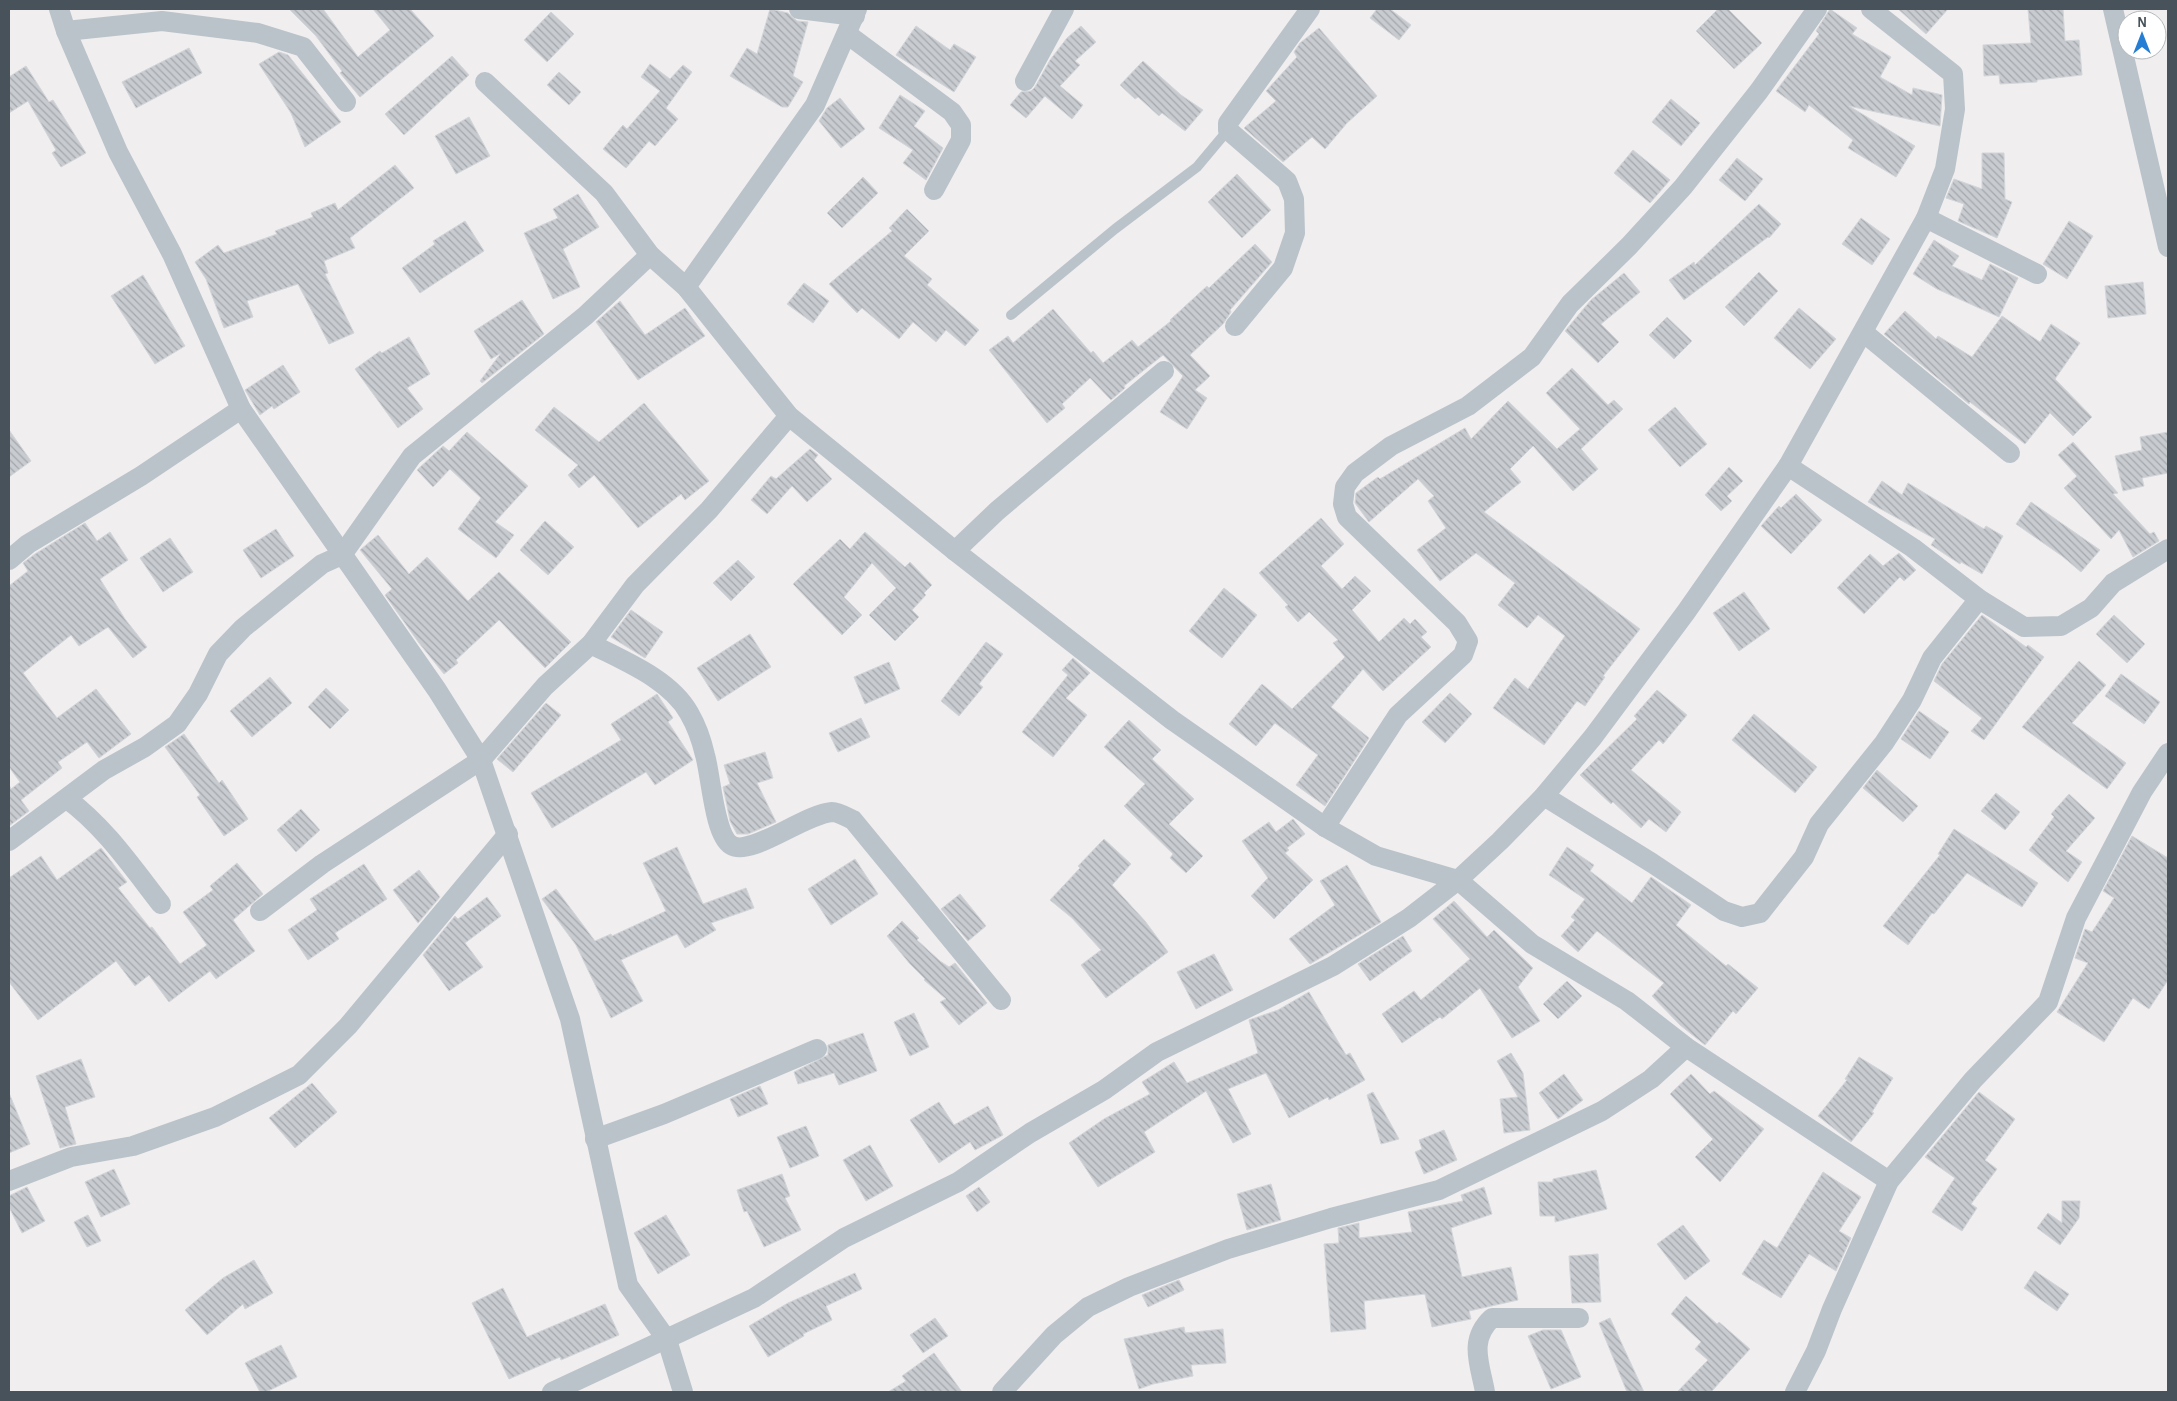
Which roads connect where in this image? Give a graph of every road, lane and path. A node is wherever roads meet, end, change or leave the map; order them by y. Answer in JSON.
{"nodes":[{"id":1,"x":59,"y":9,"type":"edge"},
{"id":2,"x":799,"y":9,"type":"edge"},
{"id":3,"x":1064,"y":9,"type":"edge"},
{"id":4,"x":1310,"y":9,"type":"edge"},
{"id":5,"x":1817,"y":9,"type":"edge"},
{"id":6,"x":1871,"y":9,"type":"edge"},
{"id":7,"x":2114,"y":9,"type":"edge"},
{"id":8,"x":853,"y":20,"type":"edge"},
{"id":9,"x":66,"y":31,"type":"junction"},
{"id":10,"x":485,"y":82,"type":"dead end"},
{"id":11,"x":1025,"y":82,"type":"dead end"},
{"id":12,"x":346,"y":102,"type":"dead end"},
{"id":13,"x":1228,"y":130,"type":"junction"},
{"id":14,"x":934,"y":190,"type":"dead end"},
{"id":15,"x":1926,"y":218,"type":"junction"},
{"id":16,"x":2168,"y":247,"type":"edge"},
{"id":17,"x":650,"y":255,"type":"junction"},
{"id":18,"x":2037,"y":274,"type":"dead end"},
{"id":19,"x":686,"y":287,"type":"junction"},
{"id":20,"x":1011,"y":315,"type":"dead end"},
{"id":21,"x":1235,"y":326,"type":"dead end"},
{"id":22,"x":1863,"y":332,"type":"junction"},
{"id":23,"x":1164,"y":371,"type":"dead end"},
{"id":24,"x":241,"y":408,"type":"junction"},
{"id":25,"x":789,"y":416,"type":"junction"},
{"id":26,"x":2010,"y":453,"type":"dead end"},
{"id":27,"x":1788,"y":466,"type":"junction"},
{"id":28,"x":2168,"y":549,"type":"edge"},
{"id":29,"x":955,"y":551,"type":"junction"},
{"id":30,"x":342,"y":555,"type":"junction"},
{"id":31,"x":9,"y":560,"type":"edge"},
{"id":32,"x":1979,"y":599,"type":"junction"},
{"id":33,"x":591,"y":644,"type":"junction"},
{"id":34,"x":2168,"y":753,"type":"edge"},
{"id":35,"x":481,"y":760,"type":"junction"},
{"id":36,"x":1544,"y":796,"type":"junction"},
{"id":37,"x":67,"y":799,"type":"junction"},
{"id":38,"x":1325,"y":827,"type":"junction"},
{"id":39,"x":508,"y":834,"type":"junction"},
{"id":40,"x":9,"y":841,"type":"edge"},
{"id":41,"x":1458,"y":880,"type":"junction"},
{"id":42,"x":161,"y":904,"type":"dead end"},
{"id":43,"x":260,"y":911,"type":"dead end"},
{"id":44,"x":1000,"y":1000,"type":"dead end"},
{"id":45,"x":1686,"y":1047,"type":"junction"},
{"id":46,"x":817,"y":1049,"type":"dead end"},
{"id":47,"x":595,"y":1139,"type":"junction"},
{"id":48,"x":9,"y":1181,"type":"edge"},
{"id":49,"x":1889,"y":1181,"type":"junction"},
{"id":50,"x":1580,"y":1318,"type":"dead end"},
{"id":51,"x":667,"y":1340,"type":"junction"},
{"id":52,"x":552,"y":1392,"type":"edge"},
{"id":53,"x":684,"y":1392,"type":"edge"},
{"id":54,"x":1002,"y":1392,"type":"edge"},
{"id":55,"x":1484,"y":1392,"type":"edge"},
{"id":56,"x":1795,"y":1392,"type":"edge"}],
"edges":[{"from":1,"to":9,"type":"street"},
{"from":2,"to":8,"type":"street"},
{"from":3,"to":11,"type":"street"},
{"from":4,"to":13,"type":"street"},
{"from":5,"to":38,"type":"street"},
{"from":6,"to":15,"type":"street"},
{"from":7,"to":16,"type":"street"},
{"from":8,"to":14,"type":"street"},
{"from":8,"to":19,"type":"street"},
{"from":9,"to":12,"type":"street"},
{"from":9,"to":24,"type":"street"},
{"from":10,"to":17,"type":"street"},
{"from":13,"to":20,"type":"lane"},
{"from":13,"to":21,"type":"street"},
{"from":15,"to":18,"type":"street"},
{"from":15,"to":22,"type":"street"},
{"from":17,"to":19,"type":"street"},
{"from":17,"to":30,"type":"street"},
{"from":19,"to":25,"type":"street"},
{"from":22,"to":26,"type":"street"},
{"from":22,"to":27,"type":"street"},
{"from":23,"to":29,"type":"street"},
{"from":24,"to":30,"type":"street"},
{"from":24,"to":31,"type":"street"},
{"from":25,"to":29,"type":"street"},
{"from":25,"to":33,"type":"street"},
{"from":27,"to":32,"type":"street"},
{"from":27,"to":36,"type":"street"},
{"from":28,"to":32,"type":"street"},
{"from":29,"to":38,"type":"street"},
{"from":30,"to":35,"type":"street"},
{"from":30,"to":37,"type":"street"},
{"from":32,"to":36,"type":"street"},
{"from":33,"to":35,"type":"street"},
{"from":33,"to":44,"type":"street"},
{"from":34,"to":49,"type":"street"},
{"from":35,"to":39,"type":"street"},
{"from":35,"to":43,"type":"street"},
{"from":36,"to":41,"type":"street"},
{"from":37,"to":40,"type":"street"},
{"from":37,"to":42,"type":"street"},
{"from":38,"to":41,"type":"street"},
{"from":39,"to":47,"type":"street"},
{"from":39,"to":48,"type":"street"},
{"from":41,"to":45,"type":"street"},
{"from":41,"to":51,"type":"street"},
{"from":45,"to":49,"type":"street"},
{"from":45,"to":54,"type":"street"},
{"from":46,"to":47,"type":"street"},
{"from":47,"to":51,"type":"street"},
{"from":49,"to":56,"type":"street"},
{"from":50,"to":55,"type":"street"},
{"from":51,"to":52,"type":"street"},
{"from":51,"to":53,"type":"street"}]}
